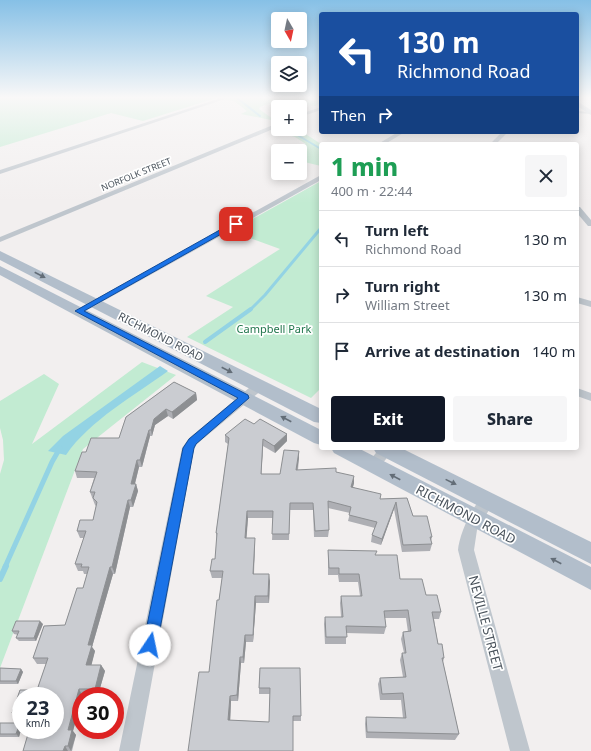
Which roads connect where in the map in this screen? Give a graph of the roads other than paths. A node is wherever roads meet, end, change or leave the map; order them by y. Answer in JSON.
{"nodes":[{"id":1,"x":119,"y":133,"type":"edge"},
{"id":2,"x":259,"y":133,"type":"edge"},
{"id":3,"x":398,"y":134,"type":"edge"},
{"id":4,"x":503,"y":134,"type":"edge"},
{"id":5,"x":384,"y":142,"type":"edge"},
{"id":6,"x":495,"y":142,"type":"edge"},
{"id":7,"x":0,"y":172,"type":"edge"},
{"id":8,"x":319,"y":177,"type":"edge"},
{"id":9,"x":579,"y":211,"type":"edge"},
{"id":10,"x":591,"y":224,"type":"edge"},
{"id":11,"x":0,"y":240,"type":"edge"},
{"id":12,"x":0,"y":255,"type":"edge"},
{"id":13,"x":0,"y":270,"type":"edge"},
{"id":14,"x":579,"y":301,"type":"edge"},
{"id":15,"x":94,"y":303,"type":"junction"},
{"id":16,"x":591,"y":304,"type":"edge"},
{"id":17,"x":79,"y":311,"type":"junction"},
{"id":18,"x":259,"y":386,"type":"junction"},
{"id":19,"x":579,"y":393,"type":"edge"},
{"id":20,"x":591,"y":397,"type":"edge"},
{"id":21,"x":244,"y":398,"type":"junction"},
{"id":22,"x":319,"y":416,"type":"edge"},
{"id":23,"x":319,"y":437,"type":"edge"},
{"id":24,"x":357,"y":450,"type":"edge"},
{"id":25,"x":382,"y":453,"type":"edge"},
{"id":26,"x":488,"y":500,"type":"junction"},
{"id":27,"x":476,"y":519,"type":"junction"},
{"id":28,"x":591,"y":554,"type":"edge"},
{"id":29,"x":591,"y":579,"type":"edge"},
{"id":30,"x":130,"y":751,"type":"edge"},
{"id":31,"x":520,"y":751,"type":"edge"}],
"edges":[{"from":1,"to":7,"type":"street"},
{"from":2,"to":11,"type":"street","name":"NORFOLK STREET"},
{"from":3,"to":5,"type":"street"},
{"from":4,"to":6,"type":"street"},
{"from":8,"to":15,"type":"street"},
{"from":9,"to":10,"type":"street"},
{"from":12,"to":15,"type":"main road","name":"RICHMOND ROAD","one_way":true},
{"from":13,"to":17,"type":"main road","name":"RICHMOND ROAD"},
{"from":14,"to":16,"type":"street"},
{"from":15,"to":17,"type":"street"},
{"from":15,"to":18,"type":"main road","name":"RICHMOND ROAD","one_way":true},
{"from":17,"to":21,"type":"main road","name":"RICHMOND ROAD"},
{"from":18,"to":21,"type":"street"},
{"from":18,"to":22,"type":"main road","name":"RICHMOND ROAD"},
{"from":19,"to":20,"type":"street"},
{"from":23,"to":21,"type":"main road","name":"RICHMOND ROAD","one_way":true},
{"from":21,"to":30,"type":"street"},
{"from":24,"to":25,"type":"main road","name":"RICHMOND ROAD"},
{"from":25,"to":26,"type":"main road","name":"RICHMOND ROAD","one_way":true},
{"from":27,"to":25,"type":"main road","name":"RICHMOND ROAD","one_way":true},
{"from":26,"to":27,"type":"street","name":"NEVILLE STREET"},
{"from":26,"to":28,"type":"main road","name":"RICHMOND ROAD"},
{"from":29,"to":27,"type":"main road","name":"RICHMOND ROAD","one_way":true},
{"from":27,"to":31,"type":"street","name":"NEVILLE STREET"}]}
